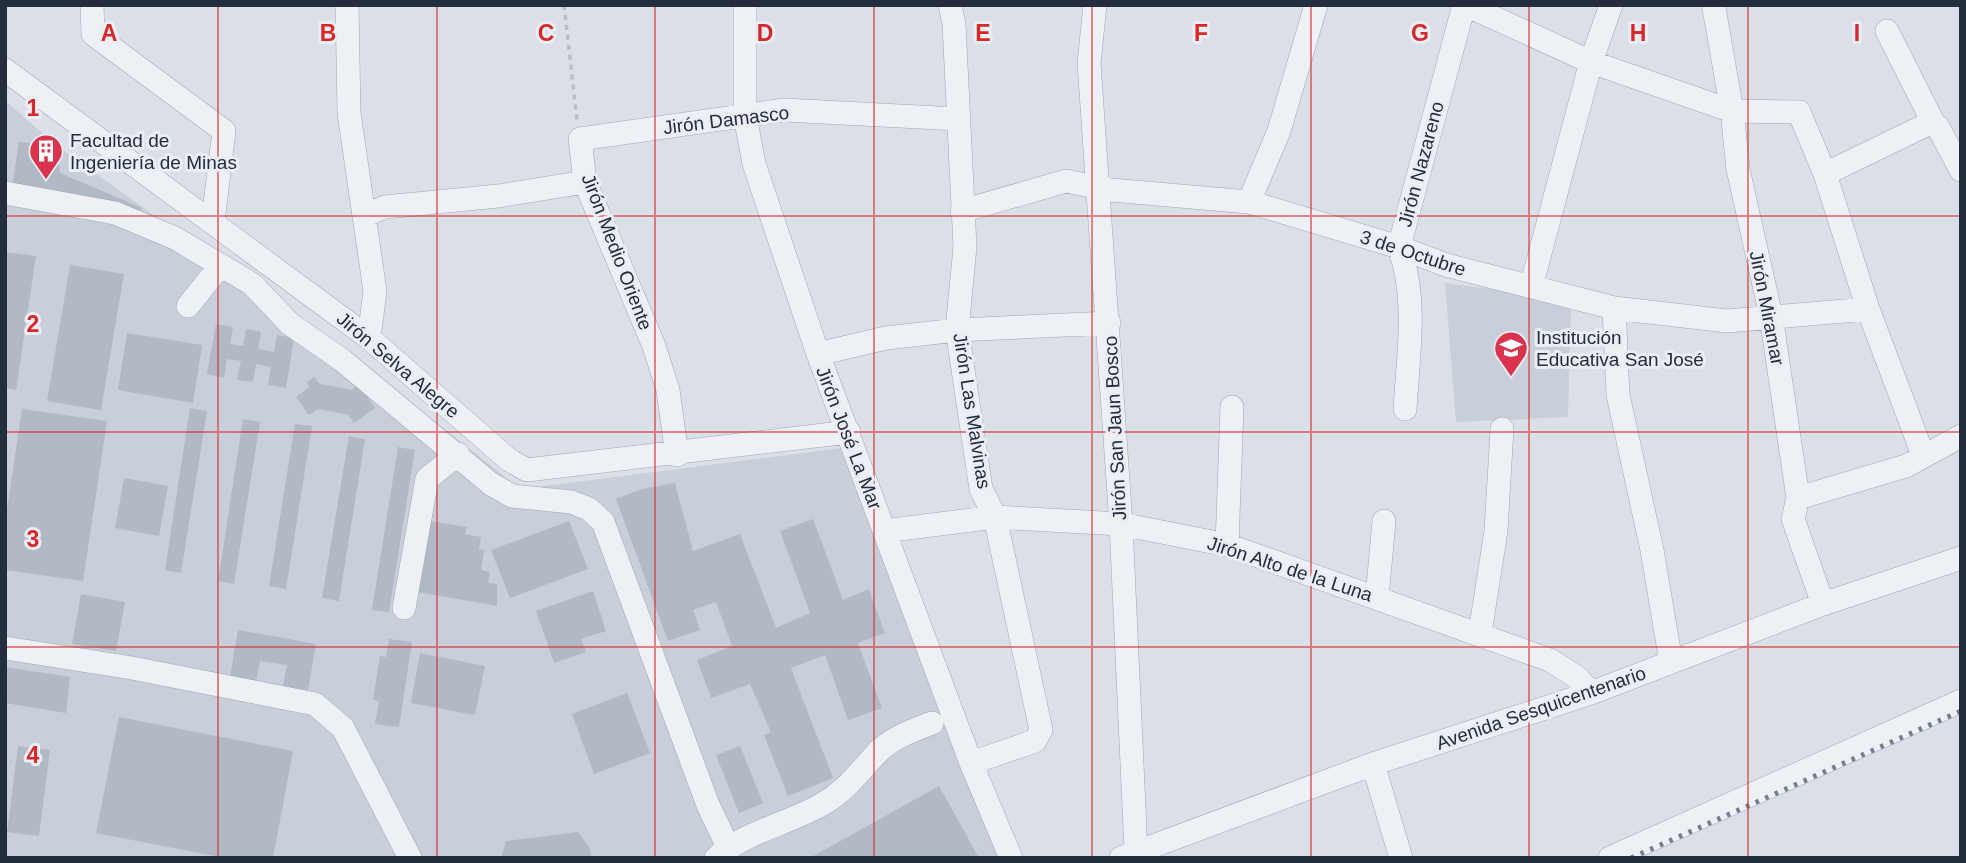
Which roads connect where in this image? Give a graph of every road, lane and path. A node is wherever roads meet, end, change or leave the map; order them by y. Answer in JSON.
{"nodes":[{"id":1,"x":92,"y":5,"type":"edge"},
{"id":2,"x":347,"y":5,"type":"edge"},
{"id":3,"x":564,"y":5,"type":"edge"},
{"id":4,"x":744,"y":5,"type":"edge"},
{"id":5,"x":950,"y":5,"type":"edge"},
{"id":6,"x":1095,"y":5,"type":"edge"},
{"id":7,"x":1316,"y":5,"type":"edge"},
{"id":8,"x":1611,"y":5,"type":"edge"},
{"id":9,"x":1474,"y":7,"type":"edge"},
{"id":10,"x":1714,"y":8,"type":"dead end"},
{"id":11,"x":1887,"y":31,"type":"dead end"},
{"id":12,"x":1591,"y":62,"type":"junction"},
{"id":13,"x":5,"y":70,"type":"edge"},
{"id":14,"x":1732,"y":111,"type":"junction"},
{"id":15,"x":745,"y":116,"type":"junction"},
{"id":16,"x":958,"y":119,"type":"junction"},
{"id":17,"x":1934,"y":124,"type":"junction"},
{"id":18,"x":580,"y":139,"type":"junction"},
{"id":19,"x":1961,"y":170,"type":"edge"},
{"id":20,"x":1825,"y":174,"type":"junction"},
{"id":21,"x":585,"y":182,"type":"junction"},
{"id":22,"x":1097,"y":185,"type":"junction"},
{"id":23,"x":5,"y":193,"type":"edge"},
{"id":24,"x":1249,"y":202,"type":"junction"},
{"id":25,"x":962,"y":211,"type":"junction"},
{"id":26,"x":364,"y":216,"type":"junction"},
{"id":27,"x":213,"y":221,"type":"junction"},
{"id":28,"x":1399,"y":247,"type":"junction"},
{"id":29,"x":220,"y":266,"type":"junction"},
{"id":30,"x":1531,"y":288,"type":"junction"},
{"id":31,"x":188,"y":306,"type":"dead end"},
{"id":32,"x":1614,"y":308,"type":"junction"},
{"id":33,"x":1868,"y":309,"type":"junction"},
{"id":34,"x":1770,"y":316,"type":"junction"},
{"id":35,"x":1108,"y":323,"type":"junction"},
{"id":36,"x":957,"y":330,"type":"junction"},
{"id":37,"x":369,"y":338,"type":"junction"},
{"id":38,"x":818,"y":354,"type":"junction"},
{"id":39,"x":1232,"y":407,"type":"dead end"},
{"id":40,"x":1405,"y":408,"type":"dead end"},
{"id":41,"x":1502,"y":429,"type":"dead end"},
{"id":42,"x":849,"y":432,"type":"junction"},
{"id":43,"x":1961,"y":436,"type":"edge"},
{"id":44,"x":458,"y":454,"type":"junction"},
{"id":45,"x":677,"y":455,"type":"junction"},
{"id":46,"x":1923,"y":455,"type":"junction"},
{"id":47,"x":1798,"y":498,"type":"junction"},
{"id":48,"x":995,"y":517,"type":"junction"},
{"id":49,"x":1384,"y":520,"type":"dead end"},
{"id":50,"x":1121,"y":524,"type":"junction"},
{"id":51,"x":884,"y":531,"type":"junction"},
{"id":52,"x":1227,"y":545,"type":"junction"},
{"id":53,"x":1961,"y":558,"type":"edge"},
{"id":54,"x":1377,"y":598,"type":"junction"},
{"id":55,"x":1823,"y":604,"type":"junction"},
{"id":56,"x":404,"y":608,"type":"dead end"},
{"id":57,"x":1480,"y":633,"type":"junction"},
{"id":58,"x":5,"y":648,"type":"edge"},
{"id":59,"x":1671,"y":662,"type":"junction"},
{"id":60,"x":1591,"y":694,"type":"junction"},
{"id":61,"x":1961,"y":701,"type":"edge"},
{"id":62,"x":932,"y":723,"type":"dead end"},
{"id":63,"x":971,"y":764,"type":"junction"},
{"id":64,"x":1373,"y":764,"type":"junction"},
{"id":65,"x":722,"y":852,"type":"edge"},
{"id":66,"x":1129,"y":854,"type":"edge"},
{"id":67,"x":411,"y":858,"type":"edge"},
{"id":68,"x":1012,"y":858,"type":"edge"},
{"id":69,"x":1401,"y":858,"type":"edge"},
{"id":70,"x":1609,"y":858,"type":"edge"}],
"edges":[{"from":1,"to":27,"type":"street"},
{"from":2,"to":26,"type":"street"},
{"from":3,"to":18,"type":"path"},
{"from":4,"to":15,"type":"street","name":"Jirón José La Mar"},
{"from":5,"to":16,"type":"street","name":"Jirón Las Malvinas"},
{"from":6,"to":22,"type":"street","name":"Jirón San Jaun Bosco"},
{"from":7,"to":24,"type":"street"},
{"from":8,"to":12,"type":"street"},
{"from":9,"to":12,"type":"street"},
{"from":9,"to":28,"type":"street","name":"Jirón Nazareno"},
{"from":10,"to":14,"type":"street","name":"Jirón Miramar"},
{"from":11,"to":17,"type":"street"},
{"from":12,"to":14,"type":"street"},
{"from":12,"to":30,"type":"street"},
{"from":13,"to":27,"type":"street","name":"Jirón Selva Alegre"},
{"from":14,"to":20,"type":"street"},
{"from":14,"to":34,"type":"street","name":"Jirón Miramar"},
{"from":15,"to":16,"type":"street","name":"Jirón Damasco"},
{"from":15,"to":18,"type":"street","name":"Jirón Damasco"},
{"from":15,"to":38,"type":"street","name":"Jirón José La Mar"},
{"from":16,"to":25,"type":"street","name":"Jirón Las Malvinas"},
{"from":17,"to":19,"type":"street"},
{"from":17,"to":20,"type":"street"},
{"from":18,"to":21,"type":"street","name":"Jirón Medio Oriente"},
{"from":20,"to":33,"type":"street"},
{"from":21,"to":26,"type":"street"},
{"from":21,"to":45,"type":"street","name":"Jirón Medio Oriente"},
{"from":22,"to":24,"type":"street","name":"3 de Octubre"},
{"from":22,"to":25,"type":"street","name":"3 de Octubre"},
{"from":22,"to":35,"type":"street","name":"Jirón San Jaun Bosco"},
{"from":23,"to":29,"type":"street"},
{"from":24,"to":28,"type":"street","name":"3 de Octubre"},
{"from":25,"to":36,"type":"street","name":"Jirón Las Malvinas"},
{"from":26,"to":37,"type":"street"},
{"from":27,"to":37,"type":"street","name":"Jirón Selva Alegre"},
{"from":28,"to":30,"type":"street","name":"3 de Octubre"},
{"from":28,"to":40,"type":"street","name":"Jirón Nazareno"},
{"from":29,"to":31,"type":"street"},
{"from":29,"to":44,"type":"street"},
{"from":30,"to":32,"type":"street","name":"3 de Octubre"},
{"from":32,"to":34,"type":"street","name":"3 de Octubre"},
{"from":32,"to":59,"type":"street"},
{"from":33,"to":34,"type":"street","name":"3 de Octubre"},
{"from":33,"to":46,"type":"street"},
{"from":34,"to":47,"type":"street","name":"Jirón Miramar"},
{"from":35,"to":36,"type":"street"},
{"from":35,"to":50,"type":"street","name":"Jirón San Jaun Bosco"},
{"from":36,"to":38,"type":"street"},
{"from":36,"to":48,"type":"street","name":"Jirón Las Malvinas"},
{"from":37,"to":45,"type":"street","name":"Jirón Selva Alegre"},
{"from":38,"to":42,"type":"street","name":"Jirón José La Mar"},
{"from":39,"to":52,"type":"street"},
{"from":41,"to":57,"type":"street"},
{"from":42,"to":45,"type":"street","name":"Jirón Selva Alegre"},
{"from":42,"to":51,"type":"street","name":"Jirón José La Mar"},
{"from":43,"to":46,"type":"street"},
{"from":44,"to":56,"type":"street"},
{"from":44,"to":65,"type":"street"},
{"from":46,"to":47,"type":"street"},
{"from":47,"to":55,"type":"street","name":"Jirón Miramar"},
{"from":48,"to":50,"type":"street","name":"Jirón Alto de la Luna"},
{"from":48,"to":51,"type":"street","name":"Jirón Alto de la Luna"},
{"from":48,"to":63,"type":"street","name":"Jirón Las Malvinas"},
{"from":49,"to":54,"type":"street"},
{"from":50,"to":52,"type":"street","name":"Jirón Alto de la Luna"},
{"from":50,"to":66,"type":"street","name":"Jirón San Jaun Bosco"},
{"from":51,"to":63,"type":"street","name":"Jirón José La Mar"},
{"from":52,"to":54,"type":"street","name":"Jirón Alto de la Luna"},
{"from":53,"to":55,"type":"street","name":"Avenida Sesquicentenario"},
{"from":54,"to":57,"type":"street","name":"Jirón Alto de la Luna"},
{"from":55,"to":59,"type":"street","name":"Avenida Sesquicentenario"},
{"from":57,"to":60,"type":"street","name":"Jirón Alto de la Luna"},
{"from":58,"to":67,"type":"street"},
{"from":59,"to":60,"type":"street","name":"Avenida Sesquicentenario"},
{"from":60,"to":64,"type":"street","name":"Avenida Sesquicentenario"},
{"from":61,"to":70,"type":"street"},
{"from":62,"to":65,"type":"street"},
{"from":63,"to":68,"type":"street","name":"Jirón José La Mar"},
{"from":64,"to":66,"type":"street","name":"Avenida Sesquicentenario"},
{"from":64,"to":69,"type":"street"}]}
